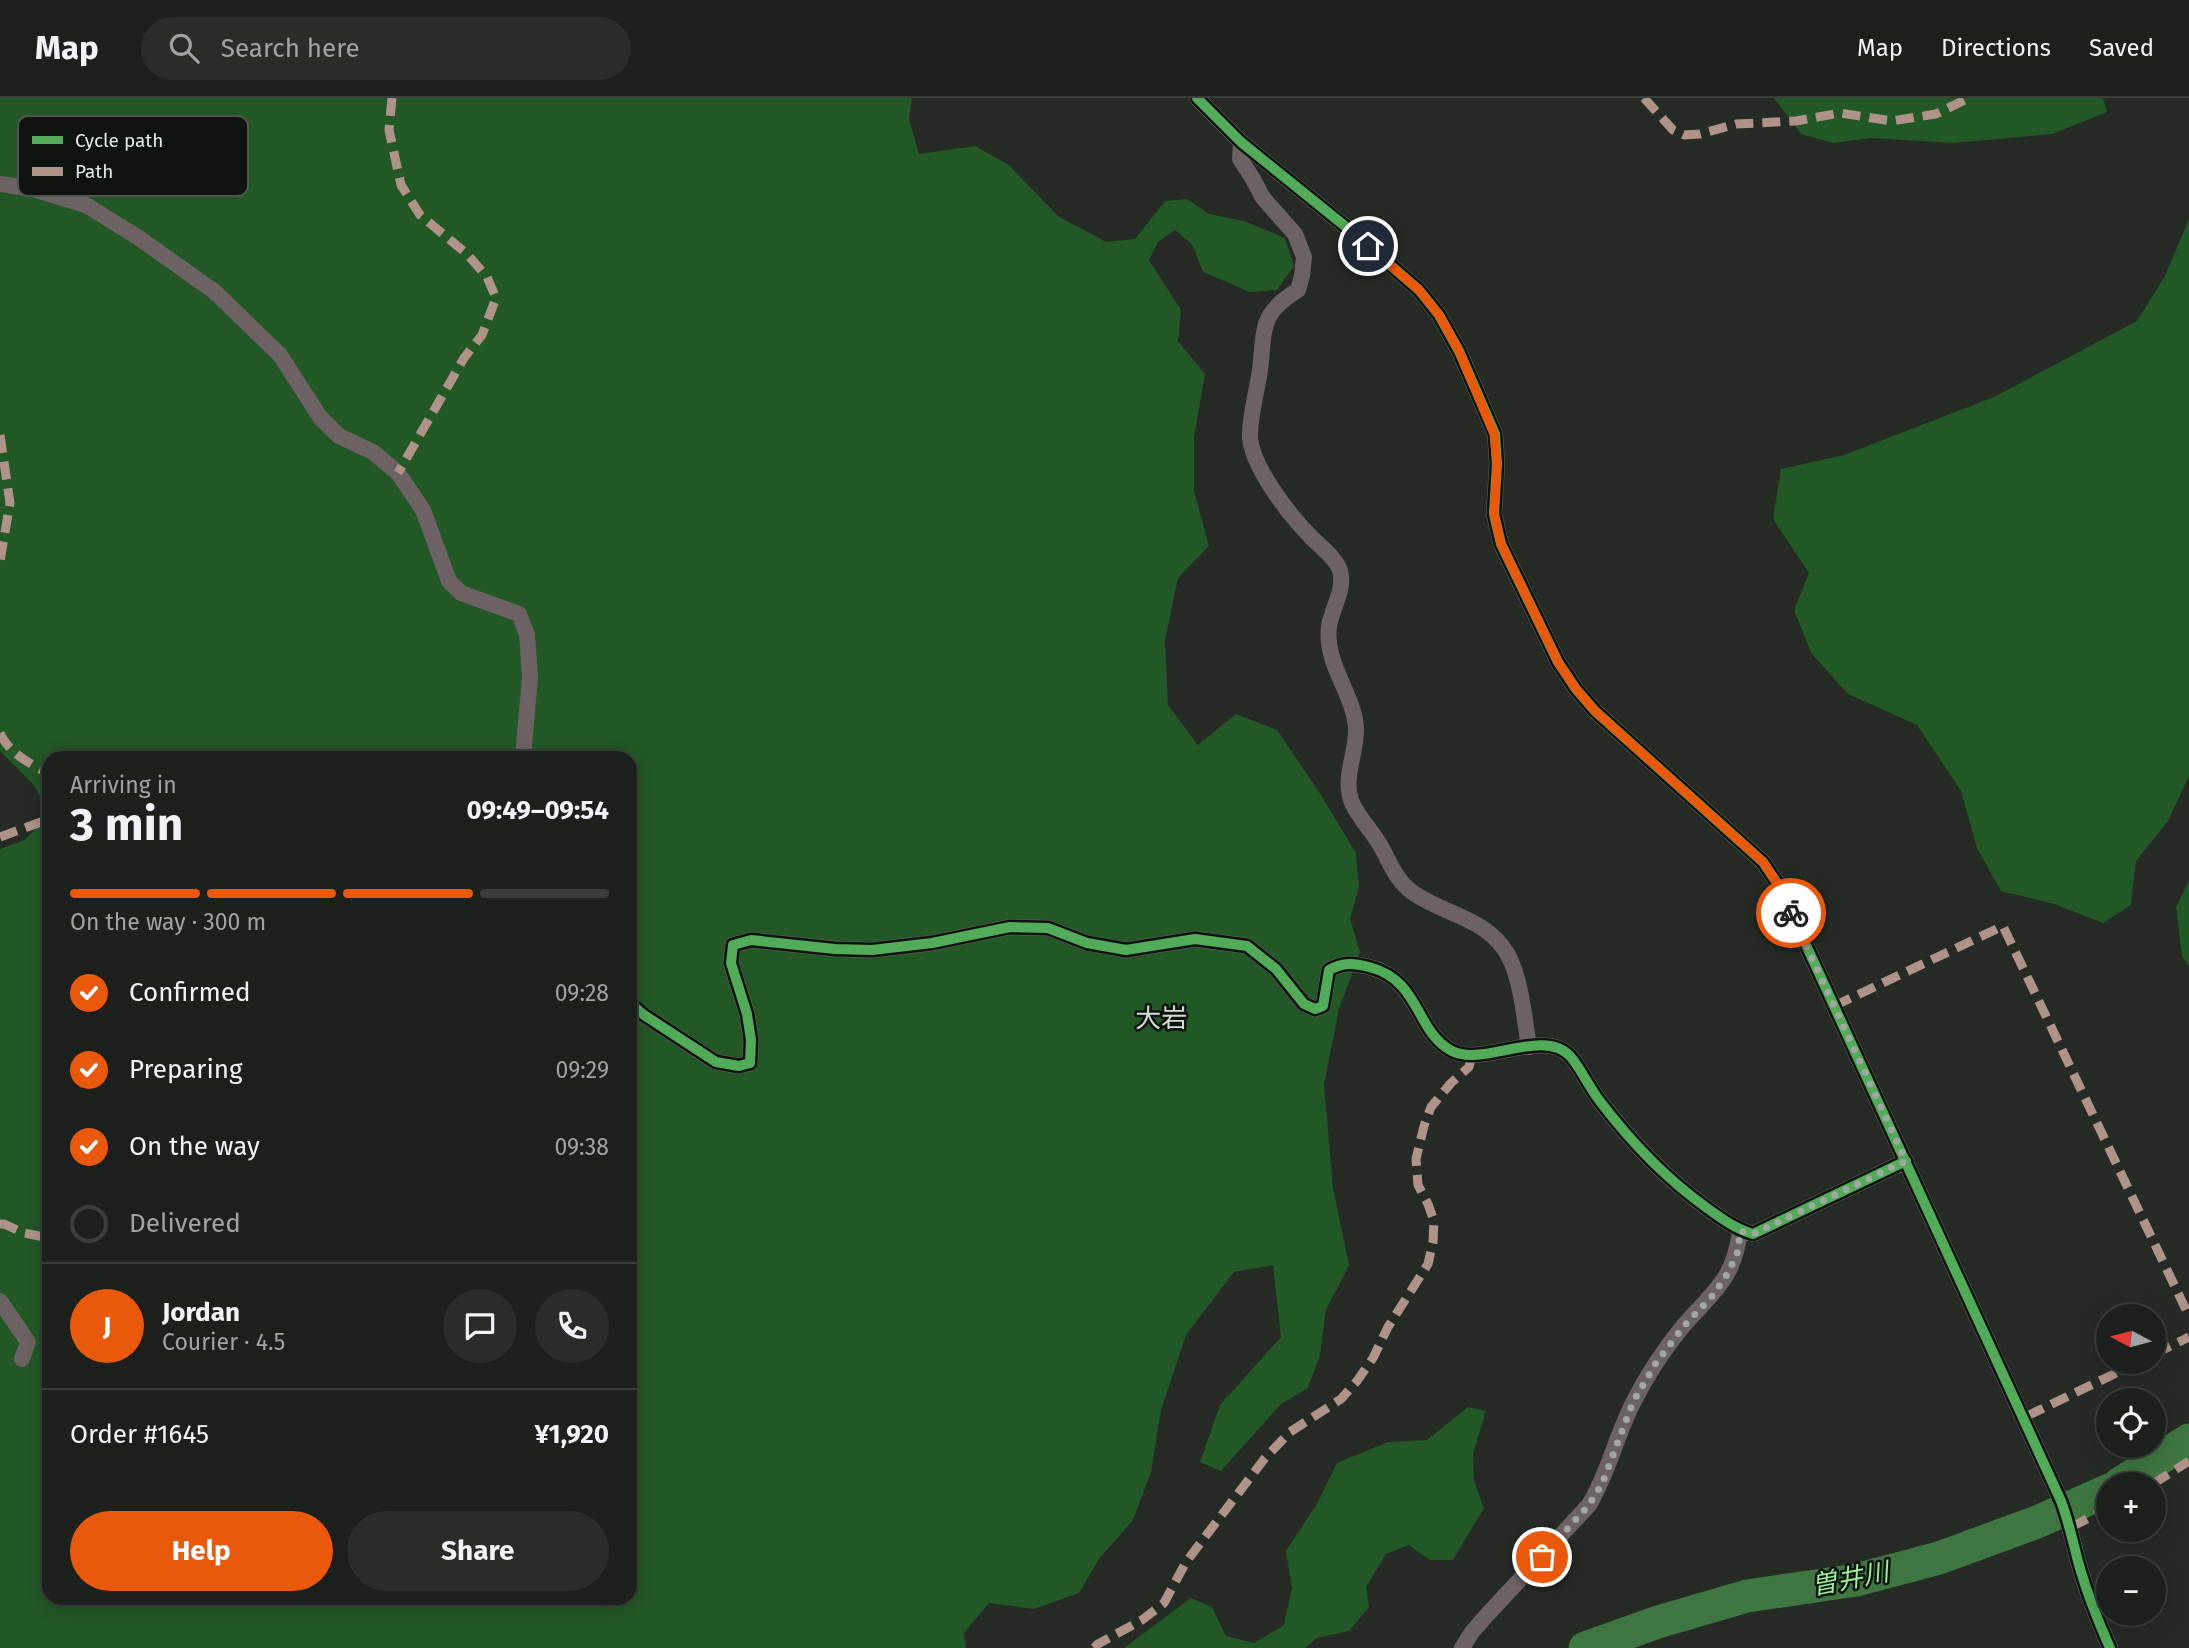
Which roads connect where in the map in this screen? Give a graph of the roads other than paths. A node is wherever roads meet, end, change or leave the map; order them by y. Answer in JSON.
{"nodes":[{"id":1,"x":1197,"y":98,"type":"edge"},
{"id":2,"x":1241,"y":142,"type":"junction"},
{"id":3,"x":0,"y":184,"type":"edge"},
{"id":4,"x":18,"y":186,"type":"edge"},
{"id":5,"x":58,"y":196,"type":"edge"},
{"id":6,"x":524,"y":751,"type":"edge"},
{"id":7,"x":637,"y":1009,"type":"edge"},
{"id":8,"x":1529,"y":1047,"type":"junction"},
{"id":9,"x":1906,"y":1161,"type":"junction"},
{"id":10,"x":1740,"y":1231,"type":"junction"},
{"id":11,"x":0,"y":1301,"type":"edge"},
{"id":12,"x":22,"y":1359,"type":"dead end"},
{"id":13,"x":1462,"y":1648,"type":"edge"},
{"id":14,"x":2110,"y":1648,"type":"edge"}],
"edges":[{"from":1,"to":2,"type":"street"},
{"from":2,"to":8,"type":"street"},
{"from":2,"to":9,"type":"street"},
{"from":3,"to":4,"type":"street"},
{"from":5,"to":6,"type":"street"},
{"from":7,"to":8,"type":"street"},
{"from":8,"to":10,"type":"street"},
{"from":9,"to":10,"type":"street"},
{"from":9,"to":14,"type":"street"},
{"from":10,"to":13,"type":"street"},
{"from":11,"to":12,"type":"street"}]}
